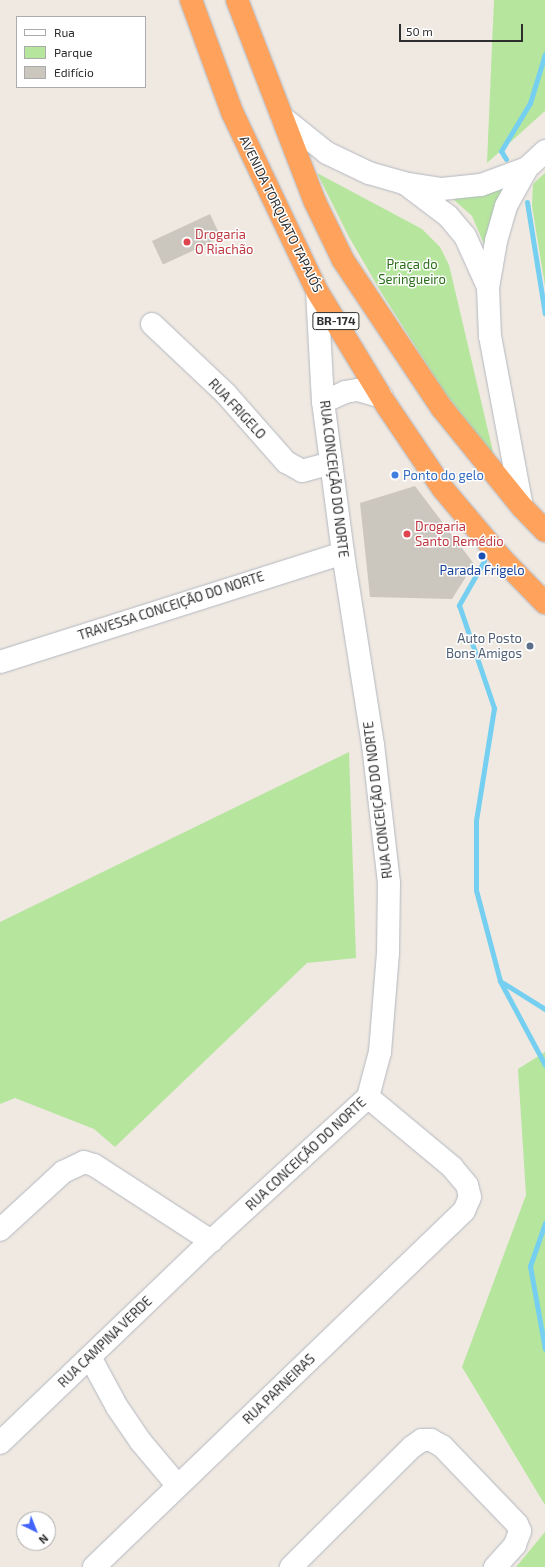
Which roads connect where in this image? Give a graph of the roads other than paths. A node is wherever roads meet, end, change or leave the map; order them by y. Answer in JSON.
{"nodes":[{"id":1,"x":191,"y":0,"type":"edge"},
{"id":2,"x":237,"y":0,"type":"edge"},
{"id":3,"x":282,"y":118,"type":"junction"},
{"id":4,"x":545,"y":150,"type":"edge"},
{"id":5,"x":527,"y":168,"type":"junction"},
{"id":6,"x":403,"y":183,"type":"junction"},
{"id":7,"x":488,"y":288,"type":"junction"},
{"id":8,"x":318,"y":291,"type":"junction"},
{"id":9,"x":152,"y":324,"type":"dead end"},
{"id":10,"x":382,"y":397,"type":"junction"},
{"id":11,"x":323,"y":402,"type":"junction"},
{"id":12,"x":331,"y":463,"type":"junction"},
{"id":13,"x":522,"y":507,"type":"junction"},
{"id":14,"x":545,"y":531,"type":"edge"},
{"id":15,"x":343,"y":553,"type":"junction"},
{"id":16,"x":545,"y":603,"type":"edge"},
{"id":17,"x":0,"y":662,"type":"edge"},
{"id":18,"x":368,"y":1097,"type":"junction"},
{"id":19,"x":0,"y":1230,"type":"edge"},
{"id":20,"x":211,"y":1241,"type":"junction"},
{"id":21,"x":90,"y":1357,"type":"junction"},
{"id":22,"x":0,"y":1443,"type":"edge"},
{"id":23,"x":178,"y":1486,"type":"junction"},
{"id":24,"x":94,"y":1567,"type":"edge"},
{"id":25,"x":292,"y":1567,"type":"edge"},
{"id":26,"x":495,"y":1567,"type":"edge"}],
"edges":[{"from":1,"to":8,"type":"highway","name":"AVENIDA TORQUATO TAPAJÓS","number":"BR-174"},
{"from":2,"to":3,"type":"highway","number":"BR-174"},
{"from":3,"to":6,"type":"street"},
{"from":3,"to":13,"type":"highway","number":"BR-174"},
{"from":4,"to":5,"type":"street"},
{"from":5,"to":6,"type":"street"},
{"from":5,"to":7,"type":"street"},
{"from":6,"to":7,"type":"street"},
{"from":7,"to":13,"type":"street"},
{"from":8,"to":10,"type":"highway","name":"AVENIDA TORQUATO TAPAJÓS","number":"BR-174"},
{"from":8,"to":11,"type":"street","name":"RUA CONCEIÇÃO DO NORTE"},
{"from":9,"to":12,"type":"street","name":"RUA FRIGELO"},
{"from":10,"to":11,"type":"street"},
{"from":10,"to":16,"type":"highway","name":"AVENIDA TORQUATO TAPAJÓS","number":"BR-174"},
{"from":11,"to":12,"type":"street","name":"RUA CONCEIÇÃO DO NORTE"},
{"from":12,"to":15,"type":"street","name":"RUA CONCEIÇÃO DO NORTE"},
{"from":13,"to":14,"type":"highway","number":"BR-174"},
{"from":15,"to":17,"type":"street","name":"TRAVESSA CONCEIÇÃO DO NORTE"},
{"from":15,"to":18,"type":"street","name":"RUA CONCEIÇÃO DO NORTE"},
{"from":18,"to":20,"type":"street","name":"RUA CONCEIÇÃO DO NORTE"},
{"from":18,"to":23,"type":"street","name":"RUA PARNEIRAS"},
{"from":19,"to":20,"type":"street"},
{"from":20,"to":21,"type":"street","name":"RUA CAMPINA VERDE"},
{"from":21,"to":22,"type":"street","name":"RUA CAMPINA VERDE"},
{"from":21,"to":23,"type":"street"},
{"from":23,"to":24,"type":"street","name":"RUA PARNEIRAS"},
{"from":25,"to":26,"type":"street"}]}
